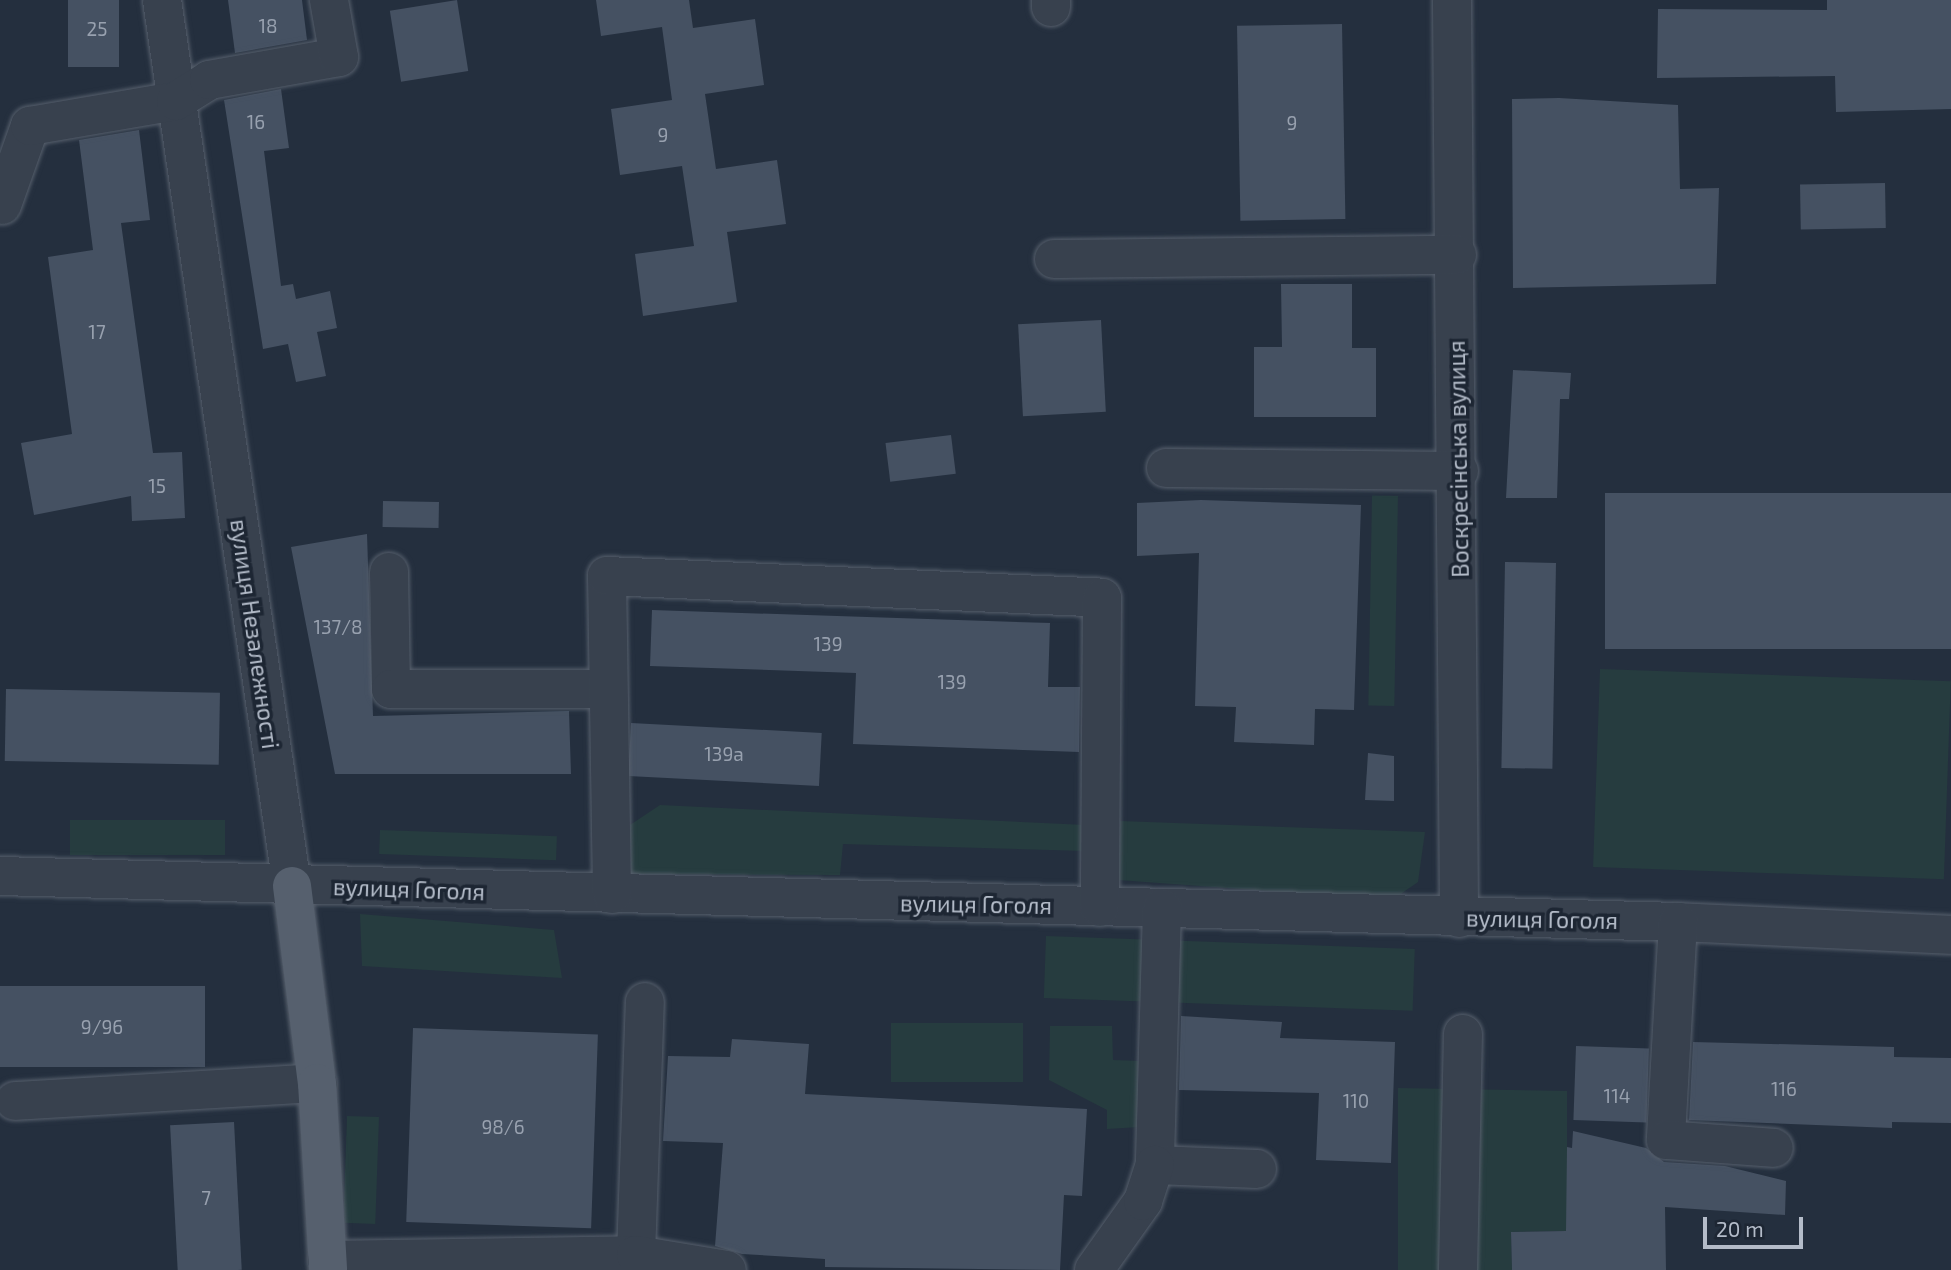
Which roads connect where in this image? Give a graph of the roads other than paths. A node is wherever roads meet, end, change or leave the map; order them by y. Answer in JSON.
{"nodes":[{"id":1,"x":162,"y":0,"type":"edge"},
{"id":2,"x":329,"y":0,"type":"edge"},
{"id":3,"x":1452,"y":0,"type":"edge"},
{"id":4,"x":176,"y":101,"type":"junction"},
{"id":5,"x":2,"y":205,"type":"edge"},
{"id":6,"x":1457,"y":255,"type":"junction"},
{"id":7,"x":1054,"y":259,"type":"dead end"},
{"id":8,"x":1166,"y":468,"type":"dead end"},
{"id":9,"x":1458,"y":471,"type":"junction"},
{"id":10,"x":389,"y":572,"type":"dead end"},
{"id":11,"x":608,"y":689,"type":"junction"},
{"id":12,"x":0,"y":876,"type":"edge"},
{"id":13,"x":292,"y":886,"type":"junction"},
{"id":14,"x":612,"y":894,"type":"junction"},
{"id":15,"x":1100,"y":907,"type":"junction"},
{"id":16,"x":1162,"y":908,"type":"junction"},
{"id":17,"x":1459,"y":918,"type":"junction"},
{"id":18,"x":1678,"y":922,"type":"junction"},
{"id":19,"x":1951,"y":935,"type":"edge"},
{"id":20,"x":645,"y":1002,"type":"dead end"},
{"id":21,"x":1463,"y":1034,"type":"dead end"},
{"id":22,"x":317,"y":1083,"type":"junction"},
{"id":23,"x":15,"y":1101,"type":"dead end"},
{"id":24,"x":1774,"y":1148,"type":"dead end"},
{"id":25,"x":1155,"y":1165,"type":"junction"},
{"id":26,"x":1257,"y":1169,"type":"dead end"},
{"id":27,"x":636,"y":1255,"type":"junction"},
{"id":28,"x":327,"y":1265,"type":"edge"},
{"id":29,"x":727,"y":1270,"type":"edge"},
{"id":30,"x":1094,"y":1270,"type":"edge"},
{"id":31,"x":1458,"y":1270,"type":"edge"}],
"edges":[{"from":1,"to":4,"type":"street","name":"вулиця Незалежності"},
{"from":2,"to":4,"type":"street"},
{"from":3,"to":6,"type":"street","name":"Воскресінська вулиця"},
{"from":4,"to":5,"type":"street"},
{"from":4,"to":13,"type":"street","name":"вулиця Незалежності"},
{"from":6,"to":7,"type":"street"},
{"from":6,"to":9,"type":"street","name":"Воскресінська вулиця"},
{"from":8,"to":9,"type":"street"},
{"from":9,"to":17,"type":"street","name":"Воскресінська вулиця"},
{"from":10,"to":11,"type":"street"},
{"from":11,"to":14,"type":"street"},
{"from":11,"to":15,"type":"street"},
{"from":12,"to":13,"type":"street","name":"вулиця Гоголя"},
{"from":13,"to":14,"type":"street","name":"вулиця Гоголя"},
{"from":13,"to":22,"type":"main road","name":"вулиця Незалежності"},
{"from":14,"to":15,"type":"street","name":"вулиця Гоголя"},
{"from":15,"to":16,"type":"street","name":"вулиця Гоголя"},
{"from":16,"to":17,"type":"street","name":"вулиця Гоголя"},
{"from":16,"to":25,"type":"street"},
{"from":17,"to":18,"type":"street","name":"вулиця Гоголя"},
{"from":18,"to":19,"type":"street","name":"вулиця Гоголя"},
{"from":18,"to":24,"type":"street"},
{"from":20,"to":27,"type":"street"},
{"from":21,"to":31,"type":"street"},
{"from":22,"to":23,"type":"street"},
{"from":22,"to":28,"type":"main road","name":"вулиця Незалежності"},
{"from":25,"to":26,"type":"street"},
{"from":25,"to":30,"type":"street"},
{"from":27,"to":28,"type":"street"},
{"from":27,"to":29,"type":"street"}]}
